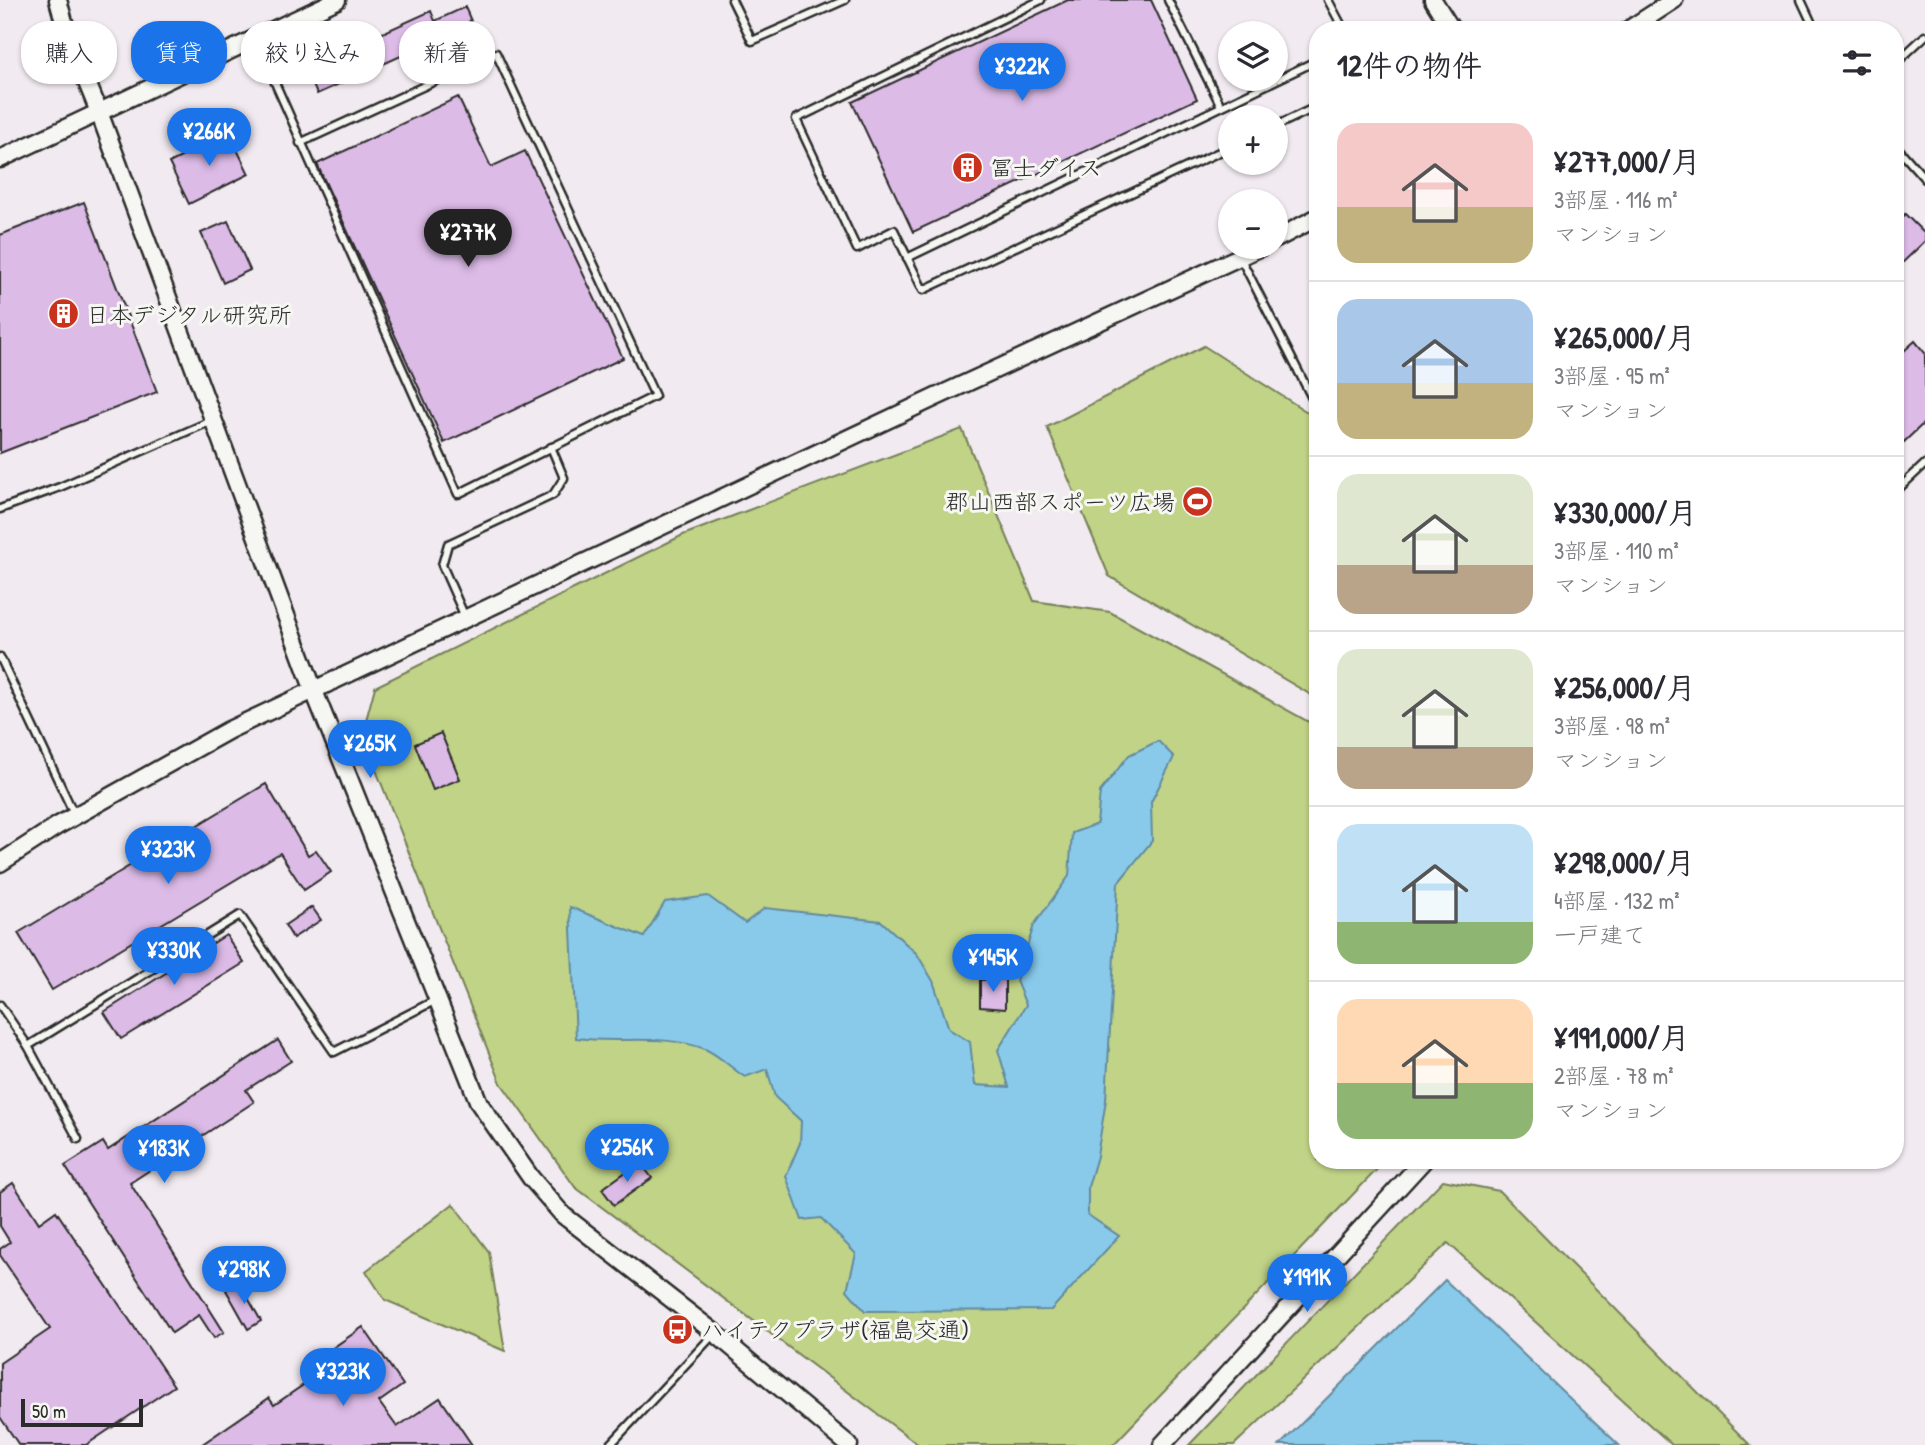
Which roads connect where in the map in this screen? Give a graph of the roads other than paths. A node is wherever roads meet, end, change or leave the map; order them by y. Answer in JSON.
{"nodes":[{"id":1,"x":58,"y":0,"type":"edge"},
{"id":2,"x":337,"y":0,"type":"edge"},
{"id":3,"x":732,"y":0,"type":"edge"},
{"id":4,"x":845,"y":0,"type":"edge"},
{"id":5,"x":1041,"y":0,"type":"edge"},
{"id":6,"x":1168,"y":0,"type":"edge"},
{"id":7,"x":1328,"y":0,"type":"edge"},
{"id":8,"x":1433,"y":0,"type":"edge"},
{"id":9,"x":1674,"y":0,"type":"edge"},
{"id":10,"x":1801,"y":0,"type":"edge"},
{"id":11,"x":292,"y":21,"type":"edge"},
{"id":12,"x":1339,"y":21,"type":"edge"},
{"id":13,"x":1446,"y":21,"type":"edge"},
{"id":14,"x":1642,"y":21,"type":"edge"},
{"id":15,"x":1811,"y":21,"type":"edge"},
{"id":16,"x":1925,"y":36,"type":"edge"},
{"id":17,"x":241,"y":45,"type":"edge"},
{"id":18,"x":1904,"y":56,"type":"edge"},
{"id":19,"x":1309,"y":64,"type":"edge"},
{"id":20,"x":275,"y":84,"type":"edge"},
{"id":21,"x":1220,"y":105,"type":"edge"},
{"id":22,"x":1223,"y":105,"type":"edge"},
{"id":23,"x":1218,"y":107,"type":"edge"},
{"id":24,"x":1309,"y":110,"type":"edge"},
{"id":25,"x":99,"y":112,"type":"junction"},
{"id":26,"x":1288,"y":120,"type":"edge"},
{"id":27,"x":300,"y":144,"type":"junction"},
{"id":28,"x":1218,"y":153,"type":"edge"},
{"id":29,"x":1904,"y":155,"type":"edge"},
{"id":30,"x":0,"y":159,"type":"edge"},
{"id":31,"x":1925,"y":179,"type":"edge"},
{"id":32,"x":1309,"y":221,"type":"edge"},
{"id":33,"x":1288,"y":232,"type":"edge"},
{"id":34,"x":907,"y":258,"type":"junction"},
{"id":35,"x":1236,"y":259,"type":"edge"},
{"id":36,"x":1241,"y":259,"type":"edge"},
{"id":37,"x":1309,"y":392,"type":"edge"},
{"id":38,"x":213,"y":420,"type":"junction"},
{"id":39,"x":551,"y":447,"type":"junction"},
{"id":40,"x":1925,"y":464,"type":"edge"},
{"id":41,"x":1904,"y":484,"type":"edge"},
{"id":42,"x":0,"y":509,"type":"edge"},
{"id":43,"x":466,"y":618,"type":"junction"},
{"id":44,"x":0,"y":657,"type":"edge"},
{"id":45,"x":314,"y":691,"type":"junction"},
{"id":46,"x":75,"y":817,"type":"junction"},
{"id":47,"x":0,"y":863,"type":"edge"},
{"id":48,"x":436,"y":1000,"type":"junction"},
{"id":49,"x":0,"y":1005,"type":"edge"},
{"id":50,"x":28,"y":1046,"type":"junction"},
{"id":51,"x":78,"y":1139,"type":"dead end"},
{"id":52,"x":1416,"y":1169,"type":"edge"},
{"id":53,"x":715,"y":1333,"type":"junction"},
{"id":54,"x":610,"y":1445,"type":"edge"},
{"id":55,"x":849,"y":1445,"type":"edge"},
{"id":56,"x":1162,"y":1445,"type":"edge"}],
"edges":[{"from":1,"to":25,"type":"street"},
{"from":2,"to":11,"type":"street"},
{"from":3,"to":4,"type":"lane"},
{"from":5,"to":34,"type":"lane"},
{"from":6,"to":21,"type":"lane"},
{"from":7,"to":12,"type":"lane"},
{"from":8,"to":13,"type":"street"},
{"from":9,"to":14,"type":"street"},
{"from":10,"to":15,"type":"lane"},
{"from":16,"to":18,"type":"lane"},
{"from":17,"to":25,"type":"street"},
{"from":19,"to":22,"type":"lane"},
{"from":20,"to":27,"type":"lane"},
{"from":23,"to":34,"type":"lane"},
{"from":24,"to":26,"type":"lane"},
{"from":25,"to":30,"type":"street"},
{"from":25,"to":38,"type":"street"},
{"from":27,"to":39,"type":"lane"},
{"from":27,"to":39,"type":"lane"},
{"from":28,"to":34,"type":"lane"},
{"from":29,"to":31,"type":"lane"},
{"from":32,"to":33,"type":"street"},
{"from":35,"to":43,"type":"street"},
{"from":36,"to":37,"type":"lane"},
{"from":38,"to":42,"type":"lane"},
{"from":38,"to":45,"type":"street"},
{"from":39,"to":43,"type":"lane"},
{"from":40,"to":41,"type":"lane"},
{"from":43,"to":45,"type":"street"},
{"from":44,"to":46,"type":"lane"},
{"from":45,"to":46,"type":"street"},
{"from":45,"to":48,"type":"street"},
{"from":46,"to":47,"type":"street"},
{"from":48,"to":50,"type":"lane"},
{"from":48,"to":53,"type":"street"},
{"from":49,"to":50,"type":"lane"},
{"from":50,"to":51,"type":"lane"},
{"from":52,"to":56,"type":"street"},
{"from":53,"to":54,"type":"lane"},
{"from":53,"to":55,"type":"street"}]}
